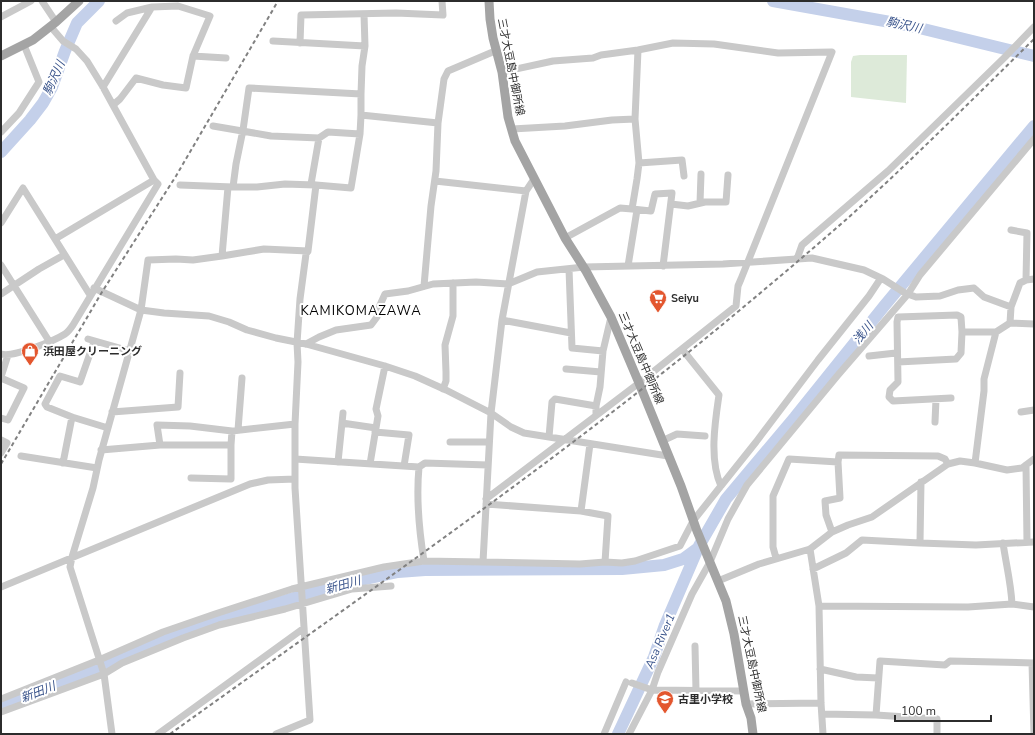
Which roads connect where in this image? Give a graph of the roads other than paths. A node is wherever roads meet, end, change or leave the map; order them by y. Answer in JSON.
{"nodes":[{"id":1,"x":31,"y":1,"type":"edge"},
{"id":2,"x":42,"y":1,"type":"edge"},
{"id":3,"x":79,"y":1,"type":"edge"},
{"id":4,"x":442,"y":1,"type":"edge"},
{"id":5,"x":489,"y":1,"type":"edge"},
{"id":6,"x":152,"y":7,"type":"junction"},
{"id":7,"x":364,"y":14,"type":"junction"},
{"id":8,"x":1,"y":17,"type":"edge"},
{"id":9,"x":116,"y":21,"type":"dead end"},
{"id":10,"x":53,"y":25,"type":"junction"},
{"id":11,"x":1034,"y":27,"type":"edge"},
{"id":12,"x":273,"y":41,"type":"dead end"},
{"id":13,"x":300,"y":43,"type":"junction"},
{"id":14,"x":24,"y":45,"type":"junction"},
{"id":15,"x":365,"y":46,"type":"junction"},
{"id":16,"x":638,"y":50,"type":"junction"},
{"id":17,"x":495,"y":51,"type":"junction"},
{"id":18,"x":1,"y":56,"type":"edge"},
{"id":19,"x":193,"y":56,"type":"junction"},
{"id":20,"x":226,"y":58,"type":"dead end"},
{"id":21,"x":502,"y":72,"type":"junction"},
{"id":22,"x":103,"y":86,"type":"junction"},
{"id":23,"x":361,"y":94,"type":"junction"},
{"id":24,"x":113,"y":105,"type":"junction"},
{"id":25,"x":361,"y":115,"type":"junction"},
{"id":26,"x":635,"y":119,"type":"junction"},
{"id":27,"x":438,"y":122,"type":"junction"},
{"id":28,"x":213,"y":126,"type":"dead end"},
{"id":29,"x":512,"y":129,"type":"junction"},
{"id":30,"x":243,"y":130,"type":"junction"},
{"id":31,"x":1,"y":132,"type":"edge"},
{"id":32,"x":360,"y":134,"type":"junction"},
{"id":33,"x":320,"y":138,"type":"junction"},
{"id":34,"x":1034,"y":139,"type":"edge"},
{"id":35,"x":638,"y":163,"type":"junction"},
{"id":36,"x":701,"y":174,"type":"dead end"},
{"id":37,"x":728,"y":175,"type":"dead end"},
{"id":38,"x":684,"y":176,"type":"dead end"},
{"id":39,"x":534,"y":179,"type":"junction"},
{"id":40,"x":154,"y":180,"type":"junction"},
{"id":41,"x":436,"y":181,"type":"junction"},
{"id":42,"x":180,"y":184,"type":"dead end"},
{"id":43,"x":314,"y":185,"type":"junction"},
{"id":44,"x":230,"y":187,"type":"junction"},
{"id":45,"x":526,"y":191,"type":"junction"},
{"id":46,"x":700,"y":203,"type":"junction"},
{"id":47,"x":671,"y":204,"type":"junction"},
{"id":48,"x":634,"y":209,"type":"junction"},
{"id":49,"x":1,"y":223,"type":"edge"},
{"id":50,"x":1011,"y":230,"type":"dead end"},
{"id":51,"x":565,"y":238,"type":"junction"},
{"id":52,"x":55,"y":239,"type":"junction"},
{"id":53,"x":308,"y":251,"type":"junction"},
{"id":54,"x":64,"y":255,"type":"junction"},
{"id":55,"x":222,"y":256,"type":"junction"},
{"id":56,"x":797,"y":259,"type":"junction"},
{"id":57,"x":747,"y":262,"type":"junction"},
{"id":58,"x":1,"y":265,"type":"edge"},
{"id":59,"x":628,"y":266,"type":"junction"},
{"id":60,"x":663,"y":266,"type":"junction"},
{"id":61,"x":584,"y":267,"type":"junction"},
{"id":62,"x":570,"y":269,"type":"junction"},
{"id":63,"x":882,"y":278,"type":"junction"},
{"id":64,"x":1034,"y":279,"type":"edge"},
{"id":65,"x":1026,"y":280,"type":"junction"},
{"id":66,"x":453,"y":284,"type":"junction"},
{"id":67,"x":508,"y":284,"type":"junction"},
{"id":68,"x":14,"y":286,"type":"junction"},
{"id":69,"x":424,"y":286,"type":"junction"},
{"id":70,"x":94,"y":288,"type":"junction"},
{"id":71,"x":906,"y":293,"type":"junction"},
{"id":72,"x":1,"y":294,"type":"edge"},
{"id":73,"x":90,"y":295,"type":"junction"},
{"id":74,"x":1011,"y":307,"type":"junction"},
{"id":75,"x":141,"y":310,"type":"junction"},
{"id":76,"x":611,"y":317,"type":"junction"},
{"id":77,"x":502,"y":320,"type":"junction"},
{"id":78,"x":1010,"y":323,"type":"junction"},
{"id":79,"x":1034,"y":324,"type":"edge"},
{"id":80,"x":962,"y":332,"type":"junction"},
{"id":81,"x":996,"y":332,"type":"junction"},
{"id":82,"x":571,"y":333,"type":"junction"},
{"id":83,"x":49,"y":341,"type":"junction"},
{"id":84,"x":297,"y":343,"type":"junction"},
{"id":85,"x":306,"y":344,"type":"junction"},
{"id":86,"x":682,"y":349,"type":"junction"},
{"id":87,"x":130,"y":351,"type":"junction"},
{"id":88,"x":603,"y":351,"type":"junction"},
{"id":89,"x":896,"y":353,"type":"junction"},
{"id":90,"x":4,"y":354,"type":"edge"},
{"id":91,"x":869,"y":356,"type":"dead end"},
{"id":92,"x":898,"y":362,"type":"junction"},
{"id":93,"x":385,"y":366,"type":"junction"},
{"id":94,"x":566,"y":369,"type":"dead end"},
{"id":95,"x":601,"y":372,"type":"junction"},
{"id":96,"x":180,"y":373,"type":"dead end"},
{"id":97,"x":1,"y":378,"type":"edge"},
{"id":98,"x":242,"y":378,"type":"dead end"},
{"id":99,"x":639,"y":383,"type":"junction"},
{"id":100,"x":442,"y":389,"type":"junction"},
{"id":101,"x":951,"y":398,"type":"dead end"},
{"id":102,"x":936,"y":399,"type":"junction"},
{"id":103,"x":596,"y":406,"type":"junction"},
{"id":104,"x":1034,"y":410,"type":"edge"},
{"id":105,"x":112,"y":412,"type":"junction"},
{"id":106,"x":1021,"y":412,"type":"dead end"},
{"id":107,"x":343,"y":413,"type":"dead end"},
{"id":108,"x":491,"y":413,"type":"junction"},
{"id":109,"x":596,"y":415,"type":"junction"},
{"id":110,"x":72,"y":417,"type":"junction"},
{"id":111,"x":1,"y":418,"type":"edge"},
{"id":112,"x":935,"y":422,"type":"dead end"},
{"id":113,"x":342,"y":423,"type":"junction"},
{"id":114,"x":295,"y":424,"type":"junction"},
{"id":115,"x":108,"y":428,"type":"junction"},
{"id":116,"x":375,"y":430,"type":"junction"},
{"id":117,"x":235,"y":431,"type":"junction"},
{"id":118,"x":705,"y":436,"type":"dead end"},
{"id":119,"x":549,"y":437,"type":"junction"},
{"id":120,"x":565,"y":439,"type":"junction"},
{"id":121,"x":1,"y":440,"type":"edge"},
{"id":122,"x":662,"y":441,"type":"junction"},
{"id":123,"x":450,"y":442,"type":"dead end"},
{"id":124,"x":489,"y":442,"type":"junction"},
{"id":125,"x":590,"y":444,"type":"junction"},
{"id":126,"x":160,"y":445,"type":"junction"},
{"id":127,"x":231,"y":446,"type":"junction"},
{"id":128,"x":101,"y":450,"type":"junction"},
{"id":129,"x":1,"y":453,"type":"edge"},
{"id":130,"x":21,"y":456,"type":"dead end"},
{"id":131,"x":668,"y":456,"type":"junction"},
{"id":132,"x":295,"y":459,"type":"junction"},
{"id":133,"x":1034,"y":459,"type":"edge"},
{"id":134,"x":338,"y":462,"type":"junction"},
{"id":135,"x":838,"y":462,"type":"junction"},
{"id":136,"x":976,"y":462,"type":"junction"},
{"id":137,"x":63,"y":463,"type":"junction"},
{"id":138,"x":370,"y":464,"type":"junction"},
{"id":139,"x":948,"y":464,"type":"junction"},
{"id":140,"x":488,"y":465,"type":"junction"},
{"id":141,"x":404,"y":466,"type":"junction"},
{"id":142,"x":1026,"y":466,"type":"junction"},
{"id":143,"x":419,"y":467,"type":"junction"},
{"id":144,"x":97,"y":468,"type":"junction"},
{"id":145,"x":191,"y":478,"type":"dead end"},
{"id":146,"x":296,"y":479,"type":"junction"},
{"id":147,"x":921,"y":482,"type":"junction"},
{"id":148,"x":721,"y":486,"type":"junction"},
{"id":149,"x":486,"y":502,"type":"junction"},
{"id":150,"x":580,"y":511,"type":"junction"},
{"id":151,"x":693,"y":521,"type":"junction"},
{"id":152,"x":832,"y":532,"type":"junction"},
{"id":153,"x":1031,"y":542,"type":"edge"},
{"id":154,"x":920,"y":543,"type":"junction"},
{"id":155,"x":1003,"y":543,"type":"junction"},
{"id":156,"x":810,"y":549,"type":"junction"},
{"id":157,"x":72,"y":557,"type":"junction"},
{"id":158,"x":776,"y":558,"type":"junction"},
{"id":159,"x":708,"y":559,"type":"junction"},
{"id":160,"x":424,"y":561,"type":"junction"},
{"id":161,"x":483,"y":562,"type":"junction"},
{"id":162,"x":605,"y":562,"type":"junction"},
{"id":163,"x":813,"y":569,"type":"junction"},
{"id":164,"x":718,"y":581,"type":"junction"},
{"id":165,"x":391,"y":586,"type":"dead end"},
{"id":166,"x":1,"y":588,"type":"edge"},
{"id":167,"x":302,"y":589,"type":"junction"},
{"id":168,"x":302,"y":602,"type":"junction"},
{"id":169,"x":1012,"y":604,"type":"junction"},
{"id":170,"x":819,"y":606,"type":"junction"},
{"id":171,"x":1034,"y":607,"type":"edge"},
{"id":172,"x":304,"y":628,"type":"junction"},
{"id":173,"x":695,"y":646,"type":"dead end"},
{"id":174,"x":1033,"y":663,"type":"edge"},
{"id":175,"x":101,"y":667,"type":"junction"},
{"id":176,"x":820,"y":669,"type":"junction"},
{"id":177,"x":878,"y":678,"type":"junction"},
{"id":178,"x":650,"y":689,"type":"junction"},
{"id":179,"x":696,"y":691,"type":"junction"},
{"id":180,"x":744,"y":691,"type":"junction"},
{"id":181,"x":1,"y":699,"type":"edge"},
{"id":182,"x":821,"y":703,"type":"junction"},
{"id":183,"x":746,"y":704,"type":"junction"},
{"id":184,"x":1,"y":712,"type":"edge"},
{"id":185,"x":822,"y":714,"type":"junction"},
{"id":186,"x":876,"y":715,"type":"junction"},
{"id":187,"x":112,"y":734,"type":"edge"},
{"id":188,"x":158,"y":734,"type":"edge"},
{"id":189,"x":276,"y":734,"type":"edge"},
{"id":190,"x":604,"y":734,"type":"edge"},
{"id":191,"x":629,"y":734,"type":"edge"},
{"id":192,"x":753,"y":734,"type":"edge"},
{"id":193,"x":823,"y":734,"type":"edge"},
{"id":194,"x":937,"y":734,"type":"edge"},
{"id":195,"x":1034,"y":734,"type":"edge"}],
"edges":[{"from":1,"to":8,"type":"street"},
{"from":2,"to":10,"type":"street"},
{"from":3,"to":10,"type":"main road"},
{"from":4,"to":7,"type":"street"},
{"from":5,"to":17,"type":"main road","name":"三才大豆島中御所線"},
{"from":6,"to":9,"type":"street"},
{"from":6,"to":19,"type":"street"},
{"from":6,"to":22,"type":"street"},
{"from":7,"to":13,"type":"street"},
{"from":7,"to":15,"type":"street"},
{"from":10,"to":14,"type":"main road"},
{"from":10,"to":22,"type":"street"},
{"from":11,"to":56,"type":"street"},
{"from":12,"to":13,"type":"street"},
{"from":13,"to":15,"type":"street"},
{"from":14,"to":18,"type":"main road"},
{"from":14,"to":31,"type":"street"},
{"from":15,"to":23,"type":"street"},
{"from":16,"to":21,"type":"street"},
{"from":16,"to":26,"type":"street"},
{"from":16,"to":57,"type":"street"},
{"from":17,"to":21,"type":"main road","name":"三才大豆島中御所線"},
{"from":17,"to":27,"type":"street"},
{"from":19,"to":20,"type":"street"},
{"from":19,"to":24,"type":"street"},
{"from":21,"to":29,"type":"main road","name":"三才大豆島中御所線"},
{"from":22,"to":24,"type":"street"},
{"from":23,"to":25,"type":"street"},
{"from":23,"to":30,"type":"street"},
{"from":24,"to":40,"type":"street"},
{"from":25,"to":27,"type":"street"},
{"from":25,"to":32,"type":"street"},
{"from":26,"to":29,"type":"street"},
{"from":26,"to":35,"type":"street"},
{"from":27,"to":41,"type":"street"},
{"from":28,"to":30,"type":"street"},
{"from":29,"to":39,"type":"main road","name":"三才大豆島中御所線"},
{"from":30,"to":33,"type":"street"},
{"from":30,"to":44,"type":"street"},
{"from":32,"to":33,"type":"street"},
{"from":32,"to":43,"type":"street"},
{"from":33,"to":43,"type":"street"},
{"from":34,"to":71,"type":"street"},
{"from":35,"to":38,"type":"street"},
{"from":35,"to":48,"type":"street"},
{"from":36,"to":46,"type":"street"},
{"from":37,"to":46,"type":"street"},
{"from":39,"to":45,"type":"street"},
{"from":39,"to":51,"type":"main road","name":"三才大豆島中御所線"},
{"from":40,"to":52,"type":"street"},
{"from":40,"to":70,"type":"street"},
{"from":41,"to":45,"type":"street"},
{"from":41,"to":69,"type":"street"},
{"from":42,"to":44,"type":"street"},
{"from":43,"to":44,"type":"street"},
{"from":43,"to":53,"type":"street"},
{"from":44,"to":55,"type":"street"},
{"from":45,"to":67,"type":"street"},
{"from":46,"to":47,"type":"street"},
{"from":47,"to":48,"type":"street"},
{"from":47,"to":60,"type":"street"},
{"from":48,"to":51,"type":"street"},
{"from":48,"to":59,"type":"street"},
{"from":49,"to":52,"type":"street"},
{"from":50,"to":65,"type":"street"},
{"from":51,"to":61,"type":"main road","name":"三才大豆島中御所線"},
{"from":52,"to":54,"type":"street"},
{"from":53,"to":55,"type":"street"},
{"from":53,"to":84,"type":"street"},
{"from":54,"to":68,"type":"street"},
{"from":54,"to":73,"type":"street"},
{"from":55,"to":75,"type":"street"},
{"from":56,"to":57,"type":"street"},
{"from":56,"to":63,"type":"street"},
{"from":57,"to":60,"type":"street"},
{"from":57,"to":86,"type":"street"},
{"from":58,"to":68,"type":"street"},
{"from":59,"to":60,"type":"street"},
{"from":59,"to":61,"type":"street"},
{"from":61,"to":62,"type":"street"},
{"from":61,"to":76,"type":"main road","name":"三才大豆島中御所線"},
{"from":62,"to":67,"type":"street"},
{"from":62,"to":82,"type":"street"},
{"from":63,"to":71,"type":"street"},
{"from":63,"to":148,"type":"street"},
{"from":64,"to":65,"type":"street"},
{"from":65,"to":74,"type":"street"},
{"from":66,"to":67,"type":"street"},
{"from":66,"to":69,"type":"street"},
{"from":66,"to":100,"type":"street"},
{"from":67,"to":77,"type":"street"},
{"from":68,"to":72,"type":"street"},
{"from":68,"to":83,"type":"street"},
{"from":69,"to":85,"type":"street"},
{"from":70,"to":73,"type":"street"},
{"from":70,"to":75,"type":"street"},
{"from":71,"to":74,"type":"street"},
{"from":71,"to":159,"type":"street"},
{"from":73,"to":83,"type":"street"},
{"from":74,"to":78,"type":"street"},
{"from":75,"to":84,"type":"street"},
{"from":75,"to":87,"type":"street"},
{"from":76,"to":88,"type":"street"},
{"from":76,"to":99,"type":"main road","name":"三才大豆島中御所線"},
{"from":77,"to":82,"type":"street"},
{"from":77,"to":108,"type":"street"},
{"from":78,"to":79,"type":"street"},
{"from":78,"to":81,"type":"street"},
{"from":80,"to":81,"type":"street"},
{"from":80,"to":89,"type":"street"},
{"from":80,"to":92,"type":"street"},
{"from":81,"to":136,"type":"street"},
{"from":82,"to":88,"type":"street"},
{"from":83,"to":90,"type":"street"},
{"from":84,"to":85,"type":"street"},
{"from":84,"to":114,"type":"street"},
{"from":85,"to":93,"type":"street"},
{"from":86,"to":99,"type":"street"},
{"from":86,"to":148,"type":"street"},
{"from":87,"to":105,"type":"street"},
{"from":87,"to":110,"type":"street"},
{"from":88,"to":95,"type":"street"},
{"from":89,"to":91,"type":"street"},
{"from":89,"to":92,"type":"street"},
{"from":90,"to":97,"type":"street"},
{"from":92,"to":102,"type":"street"},
{"from":93,"to":100,"type":"street"},
{"from":93,"to":116,"type":"street"},
{"from":94,"to":95,"type":"street"},
{"from":95,"to":103,"type":"street"},
{"from":96,"to":105,"type":"street"},
{"from":97,"to":111,"type":"street"},
{"from":98,"to":117,"type":"street"},
{"from":99,"to":109,"type":"street"},
{"from":99,"to":122,"type":"main road","name":"三才大豆島中御所線"},
{"from":100,"to":108,"type":"street"},
{"from":101,"to":102,"type":"street"},
{"from":102,"to":112,"type":"street"},
{"from":103,"to":109,"type":"street"},
{"from":103,"to":119,"type":"street"},
{"from":104,"to":106,"type":"street"},
{"from":105,"to":115,"type":"street"},
{"from":107,"to":113,"type":"street"},
{"from":108,"to":119,"type":"street"},
{"from":108,"to":124,"type":"street"},
{"from":109,"to":120,"type":"street"},
{"from":110,"to":115,"type":"street"},
{"from":110,"to":137,"type":"street"},
{"from":113,"to":116,"type":"street"},
{"from":113,"to":134,"type":"street"},
{"from":114,"to":117,"type":"street"},
{"from":114,"to":132,"type":"street"},
{"from":115,"to":128,"type":"street"},
{"from":116,"to":138,"type":"street"},
{"from":116,"to":141,"type":"street"},
{"from":117,"to":126,"type":"street"},
{"from":117,"to":127,"type":"street"},
{"from":118,"to":122,"type":"street"},
{"from":119,"to":120,"type":"street"},
{"from":120,"to":125,"type":"street"},
{"from":120,"to":149,"type":"street"},
{"from":121,"to":129,"type":"street"},
{"from":122,"to":131,"type":"main road","name":"三才大豆島中御所線"},
{"from":123,"to":124,"type":"street"},
{"from":124,"to":140,"type":"street"},
{"from":125,"to":131,"type":"street"},
{"from":125,"to":150,"type":"street"},
{"from":126,"to":127,"type":"street"},
{"from":126,"to":128,"type":"street"},
{"from":127,"to":145,"type":"street"},
{"from":128,"to":144,"type":"street"},
{"from":130,"to":137,"type":"street"},
{"from":131,"to":151,"type":"main road","name":"三才大豆島中御所線"},
{"from":132,"to":134,"type":"street"},
{"from":132,"to":146,"type":"street"},
{"from":133,"to":142,"type":"street"},
{"from":134,"to":138,"type":"street"},
{"from":135,"to":139,"type":"street"},
{"from":135,"to":152,"type":"street"},
{"from":135,"to":158,"type":"street"},
{"from":136,"to":139,"type":"street"},
{"from":136,"to":142,"type":"street"},
{"from":137,"to":144,"type":"street"},
{"from":138,"to":141,"type":"street"},
{"from":139,"to":147,"type":"street"},
{"from":140,"to":143,"type":"street"},
{"from":140,"to":149,"type":"street"},
{"from":141,"to":143,"type":"street"},
{"from":142,"to":153,"type":"street"},
{"from":143,"to":160,"type":"street"},
{"from":144,"to":157,"type":"street"},
{"from":146,"to":157,"type":"street"},
{"from":146,"to":167,"type":"street"},
{"from":147,"to":152,"type":"street"},
{"from":147,"to":154,"type":"street"},
{"from":148,"to":151,"type":"street"},
{"from":149,"to":150,"type":"street"},
{"from":149,"to":161,"type":"street"},
{"from":150,"to":162,"type":"street"},
{"from":151,"to":159,"type":"main road","name":"三才大豆島中御所線"},
{"from":151,"to":162,"type":"street"},
{"from":152,"to":156,"type":"street"},
{"from":153,"to":155,"type":"street"},
{"from":154,"to":155,"type":"street"},
{"from":154,"to":163,"type":"street"},
{"from":155,"to":169,"type":"street"},
{"from":156,"to":158,"type":"street"},
{"from":156,"to":163,"type":"street"},
{"from":157,"to":166,"type":"street"},
{"from":157,"to":175,"type":"street"},
{"from":158,"to":164,"type":"street"},
{"from":159,"to":164,"type":"main road","name":"三才大豆島中御所線"},
{"from":159,"to":178,"type":"street"},
{"from":160,"to":161,"type":"street"},
{"from":160,"to":167,"type":"street"},
{"from":161,"to":162,"type":"street"},
{"from":163,"to":170,"type":"street"},
{"from":164,"to":180,"type":"main road","name":"三才大豆島中御所線"},
{"from":165,"to":168,"type":"street"},
{"from":167,"to":168,"type":"street"},
{"from":167,"to":175,"type":"street"},
{"from":168,"to":172,"type":"street"},
{"from":168,"to":175,"type":"street"},
{"from":169,"to":170,"type":"street"},
{"from":169,"to":171,"type":"street"},
{"from":170,"to":176,"type":"street"},
{"from":172,"to":188,"type":"street"},
{"from":172,"to":189,"type":"street"},
{"from":173,"to":179,"type":"street"},
{"from":174,"to":177,"type":"street"},
{"from":174,"to":195,"type":"street"},
{"from":175,"to":181,"type":"street"},
{"from":175,"to":184,"type":"street"},
{"from":175,"to":187,"type":"street"},
{"from":176,"to":177,"type":"street"},
{"from":176,"to":182,"type":"street"},
{"from":177,"to":186,"type":"street"},
{"from":178,"to":179,"type":"street"},
{"from":178,"to":190,"type":"street"},
{"from":178,"to":191,"type":"street"},
{"from":179,"to":180,"type":"street"},
{"from":180,"to":183,"type":"main road","name":"三才大豆島中御所線"},
{"from":182,"to":183,"type":"street"},
{"from":182,"to":185,"type":"street"},
{"from":183,"to":192,"type":"main road","name":"三才大豆島中御所線"},
{"from":185,"to":186,"type":"street"},
{"from":185,"to":193,"type":"street"},
{"from":186,"to":194,"type":"street"}]}
